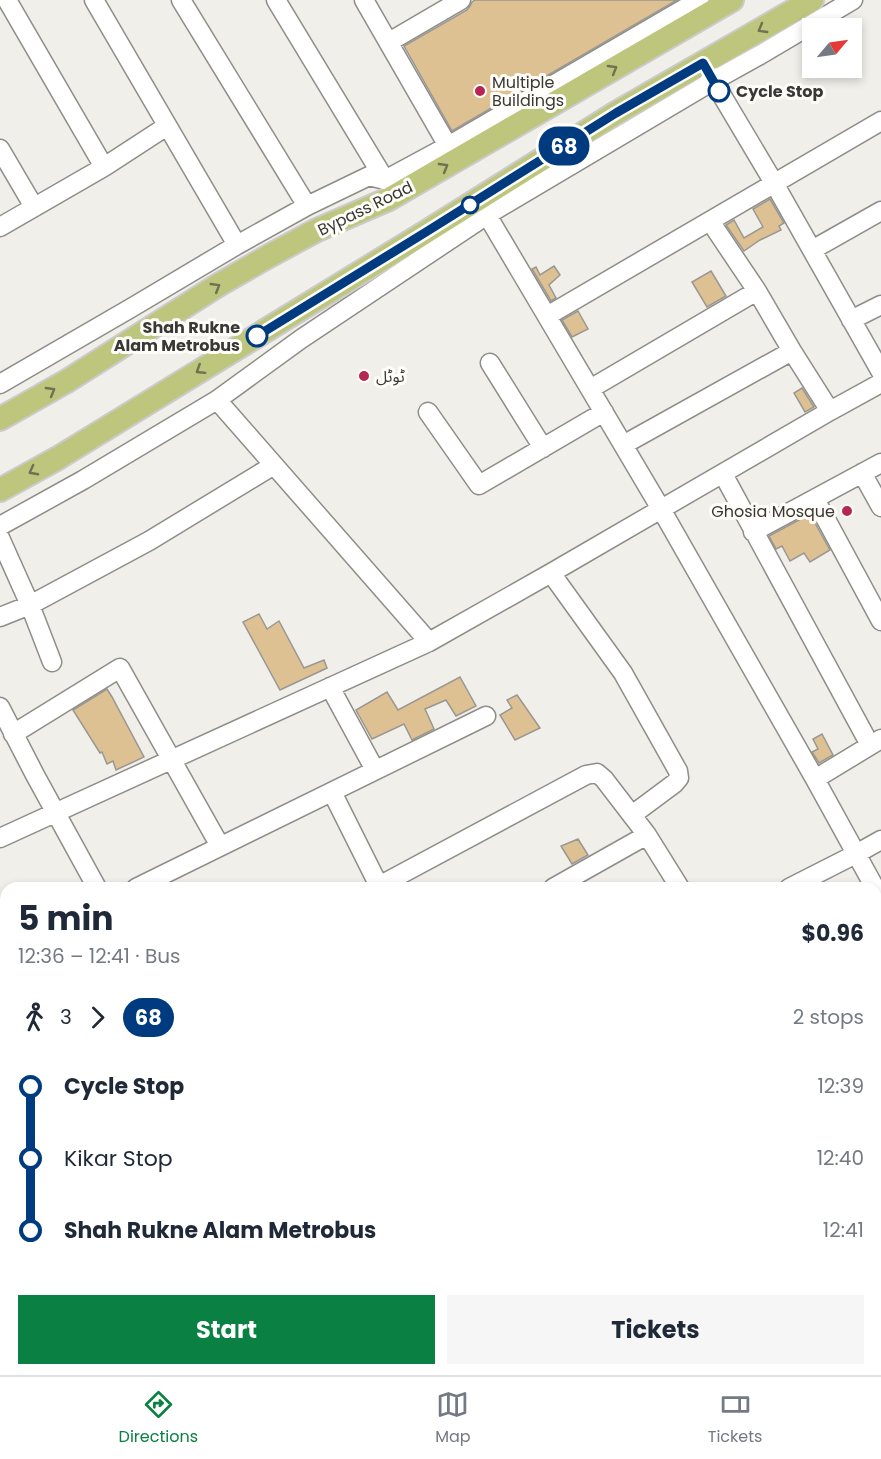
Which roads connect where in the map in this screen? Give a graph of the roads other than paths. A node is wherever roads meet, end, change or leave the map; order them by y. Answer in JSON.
{"nodes":[{"id":1,"x":7,"y":0,"type":"edge"},
{"id":2,"x":94,"y":0,"type":"edge"},
{"id":3,"x":181,"y":0,"type":"edge"},
{"id":4,"x":276,"y":0,"type":"edge"},
{"id":5,"x":364,"y":0,"type":"edge"},
{"id":6,"x":461,"y":0,"type":"edge"},
{"id":7,"x":699,"y":0,"type":"edge"},
{"id":8,"x":732,"y":0,"type":"edge"},
{"id":9,"x":812,"y":0,"type":"edge"},
{"id":10,"x":853,"y":0,"type":"edge"},
{"id":11,"x":680,"y":12,"type":"edge"},
{"id":12,"x":389,"y":42,"type":"junction"},
{"id":13,"x":708,"y":72,"type":"junction"},
{"id":14,"x":881,"y":121,"type":"edge"},
{"id":15,"x":166,"y":126,"type":"junction"},
{"id":16,"x":448,"y":146,"type":"junction"},
{"id":17,"x":0,"y":149,"type":"edge"},
{"id":18,"x":104,"y":167,"type":"junction"},
{"id":19,"x":385,"y":180,"type":"junction"},
{"id":20,"x":774,"y":183,"type":"junction"},
{"id":21,"x":307,"y":206,"type":"junction"},
{"id":22,"x":34,"y":207,"type":"junction"},
{"id":23,"x":881,"y":211,"type":"edge"},
{"id":24,"x":487,"y":215,"type":"junction"},
{"id":25,"x":710,"y":221,"type":"junction"},
{"id":26,"x":0,"y":227,"type":"edge"},
{"id":27,"x":237,"y":245,"type":"junction"},
{"id":28,"x":812,"y":250,"type":"junction"},
{"id":29,"x":757,"y":291,"type":"junction"},
{"id":30,"x":881,"y":305,"type":"edge"},
{"id":31,"x":547,"y":316,"type":"junction"},
{"id":32,"x":851,"y":320,"type":"junction"},
{"id":33,"x":792,"y":351,"type":"junction"},
{"id":34,"x":490,"y":363,"type":"dead end"},
{"id":35,"x":881,"y":372,"type":"edge"},
{"id":36,"x":881,"y":383,"type":"edge"},
{"id":37,"x":0,"y":384,"type":"edge"},
{"id":38,"x":590,"y":389,"type":"junction"},
{"id":39,"x":218,"y":399,"type":"junction"},
{"id":40,"x":830,"y":411,"type":"junction"},
{"id":41,"x":428,"y":412,"type":"dead end"},
{"id":42,"x":604,"y":412,"type":"junction"},
{"id":43,"x":0,"y":419,"type":"edge"},
{"id":44,"x":623,"y":445,"type":"junction"},
{"id":45,"x":543,"y":448,"type":"junction"},
{"id":46,"x":881,"y":463,"type":"edge"},
{"id":47,"x":274,"y":465,"type":"junction"},
{"id":48,"x":862,"y":473,"type":"junction"},
{"id":49,"x":723,"y":474,"type":"junction"},
{"id":50,"x":0,"y":489,"type":"edge"},
{"id":51,"x":815,"y":499,"type":"junction"},
{"id":52,"x":881,"y":507,"type":"edge"},
{"id":53,"x":661,"y":509,"type":"junction"},
{"id":54,"x":0,"y":526,"type":"edge"},
{"id":55,"x":753,"y":532,"type":"junction"},
{"id":56,"x":0,"y":537,"type":"edge"},
{"id":57,"x":551,"y":573,"type":"junction"},
{"id":58,"x":30,"y":605,"type":"junction"},
{"id":59,"x":0,"y":617,"type":"edge"},
{"id":60,"x":881,"y":621,"type":"edge"},
{"id":61,"x":429,"y":642,"type":"junction"},
{"id":62,"x":52,"y":662,"type":"dead end"},
{"id":63,"x":330,"y":687,"type":"junction"},
{"id":64,"x":0,"y":707,"type":"edge"},
{"id":65,"x":486,"y":716,"type":"dead end"},
{"id":66,"x":13,"y":734,"type":"junction"},
{"id":67,"x":875,"y":742,"type":"edge"},
{"id":68,"x":172,"y":760,"type":"junction"},
{"id":69,"x":375,"y":770,"type":"junction"},
{"id":70,"x":815,"y":779,"type":"junction"},
{"id":71,"x":332,"y":792,"type":"junction"},
{"id":72,"x":56,"y":812,"type":"junction"},
{"id":73,"x":632,"y":815,"type":"junction"},
{"id":74,"x":647,"y":836,"type":"junction"},
{"id":75,"x":0,"y":838,"type":"edge"},
{"id":76,"x":881,"y":840,"type":"edge"},
{"id":77,"x":220,"y":846,"type":"junction"},
{"id":78,"x":856,"y":854,"type":"junction"},
{"id":79,"x":94,"y":882,"type":"edge"},
{"id":80,"x":148,"y":882,"type":"edge"},
{"id":81,"x":377,"y":882,"type":"edge"},
{"id":82,"x":389,"y":882,"type":"edge"},
{"id":83,"x":564,"y":882,"type":"edge"},
{"id":84,"x":676,"y":882,"type":"edge"},
{"id":85,"x":801,"y":882,"type":"edge"},
{"id":86,"x":872,"y":882,"type":"edge"}],
"edges":[{"from":1,"to":18,"type":"street"},
{"from":2,"to":15,"type":"street"},
{"from":3,"to":21,"type":"street"},
{"from":4,"to":19,"type":"street"},
{"from":5,"to":12,"type":"street"},
{"from":6,"to":12,"type":"street"},
{"from":7,"to":11,"type":"street"},
{"from":8,"to":11,"type":"main road","name":"Bypass Road"},
{"from":9,"to":13,"type":"main road","one_way":true},
{"from":10,"to":13,"type":"street"},
{"from":11,"to":16,"type":"street"},
{"from":43,"to":11,"type":"main road","name":"Bypass Road","one_way":true},
{"from":12,"to":16,"type":"street"},
{"from":13,"to":20,"type":"street"},
{"from":13,"to":24,"type":"street"},
{"from":13,"to":50,"type":"main road","one_way":true},
{"from":14,"to":20,"type":"street"},
{"from":15,"to":18,"type":"street"},
{"from":15,"to":27,"type":"street"},
{"from":16,"to":19,"type":"street"},
{"from":17,"to":22,"type":"street"},
{"from":18,"to":22,"type":"street"},
{"from":19,"to":21,"type":"street"},
{"from":20,"to":25,"type":"street"},
{"from":20,"to":28,"type":"street"},
{"from":21,"to":27,"type":"street"},
{"from":22,"to":26,"type":"street"},
{"from":23,"to":28,"type":"street"},
{"from":24,"to":31,"type":"street"},
{"from":24,"to":39,"type":"street"},
{"from":25,"to":29,"type":"street"},
{"from":25,"to":31,"type":"street"},
{"from":27,"to":37,"type":"street"},
{"from":28,"to":32,"type":"street"},
{"from":29,"to":33,"type":"street"},
{"from":29,"to":38,"type":"street"},
{"from":30,"to":32,"type":"street"},
{"from":31,"to":38,"type":"street"},
{"from":32,"to":35,"type":"street"},
{"from":33,"to":40,"type":"street"},
{"from":33,"to":44,"type":"street"},
{"from":34,"to":45,"type":"street"},
{"from":36,"to":40,"type":"street"},
{"from":38,"to":42,"type":"street"},
{"from":39,"to":47,"type":"street"},
{"from":39,"to":54,"type":"street"},
{"from":40,"to":49,"type":"street"},
{"from":41,"to":45,"type":"street"},
{"from":42,"to":44,"type":"street"},
{"from":42,"to":45,"type":"street"},
{"from":44,"to":53,"type":"street"},
{"from":46,"to":48,"type":"street"},
{"from":47,"to":58,"type":"street"},
{"from":47,"to":61,"type":"street"},
{"from":48,"to":51,"type":"street"},
{"from":48,"to":52,"type":"street"},
{"from":49,"to":53,"type":"street"},
{"from":49,"to":55,"type":"street"},
{"from":51,"to":55,"type":"street"},
{"from":51,"to":60,"type":"street"},
{"from":53,"to":57,"type":"street"},
{"from":53,"to":70,"type":"street"},
{"from":55,"to":67,"type":"street"},
{"from":56,"to":58,"type":"street"},
{"from":57,"to":61,"type":"street"},
{"from":57,"to":73,"type":"street"},
{"from":58,"to":59,"type":"street"},
{"from":58,"to":62,"type":"street"},
{"from":61,"to":63,"type":"street"},
{"from":63,"to":68,"type":"street"},
{"from":63,"to":69,"type":"street"},
{"from":64,"to":66,"type":"street"},
{"from":65,"to":69,"type":"street"},
{"from":66,"to":68,"type":"street"},
{"from":66,"to":72,"type":"street"},
{"from":67,"to":70,"type":"street"},
{"from":68,"to":72,"type":"street"},
{"from":68,"to":77,"type":"street"},
{"from":69,"to":71,"type":"street"},
{"from":70,"to":78,"type":"street"},
{"from":71,"to":77,"type":"street"},
{"from":71,"to":81,"type":"street"},
{"from":72,"to":75,"type":"street"},
{"from":72,"to":79,"type":"street"},
{"from":73,"to":74,"type":"street"},
{"from":73,"to":82,"type":"street"},
{"from":74,"to":83,"type":"street"},
{"from":74,"to":84,"type":"street"},
{"from":76,"to":78,"type":"street"},
{"from":77,"to":80,"type":"street"},
{"from":78,"to":85,"type":"street"},
{"from":78,"to":86,"type":"street"}]}
